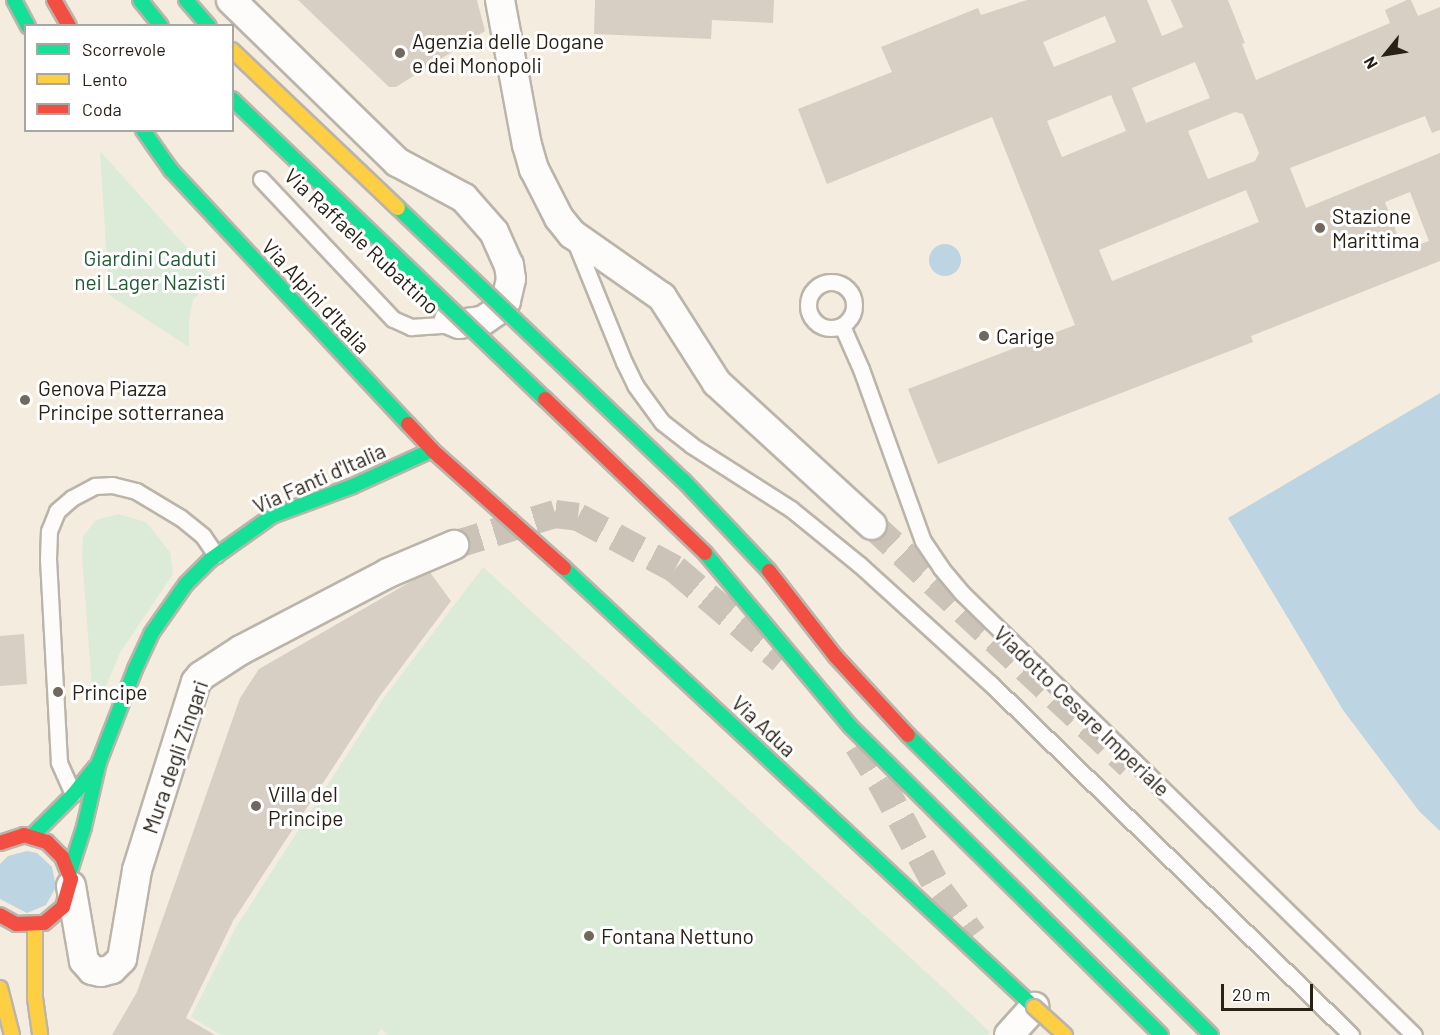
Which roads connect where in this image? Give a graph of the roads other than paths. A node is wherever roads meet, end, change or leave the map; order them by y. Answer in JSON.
{"nodes":[{"id":1,"x":14,"y":0,"type":"edge"},
{"id":2,"x":54,"y":0,"type":"edge"},
{"id":3,"x":129,"y":0,"type":"edge"},
{"id":4,"x":140,"y":0,"type":"edge"},
{"id":5,"x":186,"y":0,"type":"edge"},
{"id":6,"x":231,"y":0,"type":"edge"},
{"id":7,"x":500,"y":0,"type":"edge"},
{"id":8,"x":27,"y":24,"type":"edge"},
{"id":9,"x":68,"y":24,"type":"edge"},
{"id":10,"x":147,"y":24,"type":"edge"},
{"id":11,"x":159,"y":24,"type":"edge"},
{"id":12,"x":207,"y":24,"type":"edge"},
{"id":13,"x":234,"y":52,"type":"edge"},
{"id":14,"x":234,"y":101,"type":"edge"},
{"id":15,"x":234,"y":120,"type":"edge"},
{"id":16,"x":144,"y":132,"type":"edge"},
{"id":17,"x":130,"y":137,"type":"dead end"},
{"id":18,"x":171,"y":170,"type":"junction"},
{"id":19,"x":261,"y":179,"type":"dead end"},
{"id":20,"x":572,"y":234,"type":"junction"},
{"id":21,"x":459,"y":324,"type":"junction"},
{"id":22,"x":842,"y":326,"type":"junction"},
{"id":23,"x":432,"y":450,"type":"junction"},
{"id":24,"x":872,"y":525,"type":"tunnel mouth"},
{"id":25,"x":454,"y":545,"type":"tunnel mouth"},
{"id":26,"x":216,"y":555,"type":"junction"},
{"id":27,"x":99,"y":762,"type":"junction"},
{"id":28,"x":74,"y":795,"type":"junction"},
{"id":29,"x":32,"y":836,"type":"junction"},
{"id":30,"x":0,"y":843,"type":"edge"},
{"id":31,"x":70,"y":878,"type":"junction"},
{"id":32,"x":0,"y":915,"type":"edge"},
{"id":33,"x":35,"y":926,"type":"junction"},
{"id":34,"x":0,"y":988,"type":"edge"},
{"id":35,"x":35,"y":998,"type":"junction"},
{"id":36,"x":1,"y":1004,"type":"edge"},
{"id":37,"x":1034,"y":1007,"type":"junction"},
{"id":38,"x":12,"y":1035,"type":"edge"},
{"id":39,"x":40,"y":1035,"type":"edge"},
{"id":40,"x":1009,"y":1035,"type":"edge"},
{"id":41,"x":1065,"y":1035,"type":"edge"},
{"id":42,"x":1161,"y":1035,"type":"edge"},
{"id":43,"x":1211,"y":1035,"type":"edge"},
{"id":44,"x":1351,"y":1035,"type":"edge"},
{"id":45,"x":1414,"y":1035,"type":"edge"}],
"edges":[{"from":1,"to":8,"type":"main road"},
{"from":2,"to":9,"type":"main road"},
{"from":3,"to":10,"type":"street"},
{"from":4,"to":11,"type":"main road"},
{"from":5,"to":12,"type":"main road"},
{"from":6,"to":21,"type":"street","name":"Via Raffaele Rubattino"},
{"from":7,"to":20,"type":"street"},
{"from":13,"to":43,"type":"main road","bridge":true},
{"from":14,"to":42,"type":"main road","bridge":true},
{"from":15,"to":21,"type":"street","name":"Via Raffaele Rubattino"},
{"from":16,"to":18,"type":"main road","name":"Via Alpini d'Italia"},
{"from":17,"to":18,"type":"main road","name":"Via Alpini d'Italia"},
{"from":18,"to":23,"type":"main road","name":"Via Alpini d'Italia"},
{"from":19,"to":21,"type":"lane"},
{"from":20,"to":24,"type":"street"},
{"from":20,"to":44,"type":"lane"},
{"from":22,"to":22,"type":"lane"},
{"from":22,"to":45,"type":"lane","name":"Viadotto Cesare Imperiale"},
{"from":23,"to":26,"type":"main road","name":"Via Fanti d'Italia"},
{"from":23,"to":37,"type":"main road","name":"Via Adua"},
{"from":25,"to":31,"type":"street","name":"Mura degli Zingari"},
{"from":26,"to":27,"type":"main road","name":"Via Fanti d'Italia"},
{"from":26,"to":28,"type":"lane"},
{"from":27,"to":28,"type":"main road","name":"Via Fanti d'Italia"},
{"from":27,"to":31,"type":"main road","name":"Via Fanti d'Italia"},
{"from":28,"to":29,"type":"main road","name":"Via Fanti d'Italia"},
{"from":29,"to":30,"type":"main road"},
{"from":29,"to":31,"type":"main road"},
{"from":31,"to":33,"type":"main road","name":"Via Fanti d'Italia"},
{"from":32,"to":33,"type":"main road"},
{"from":33,"to":35,"type":"main road"},
{"from":34,"to":36,"type":"main road"},
{"from":35,"to":36,"type":"lane"},
{"from":35,"to":39,"type":"main road"},
{"from":36,"to":38,"type":"main road"},
{"from":37,"to":40,"type":"street"},
{"from":37,"to":41,"type":"main road","name":"Via Adua","bridge":true}]}
